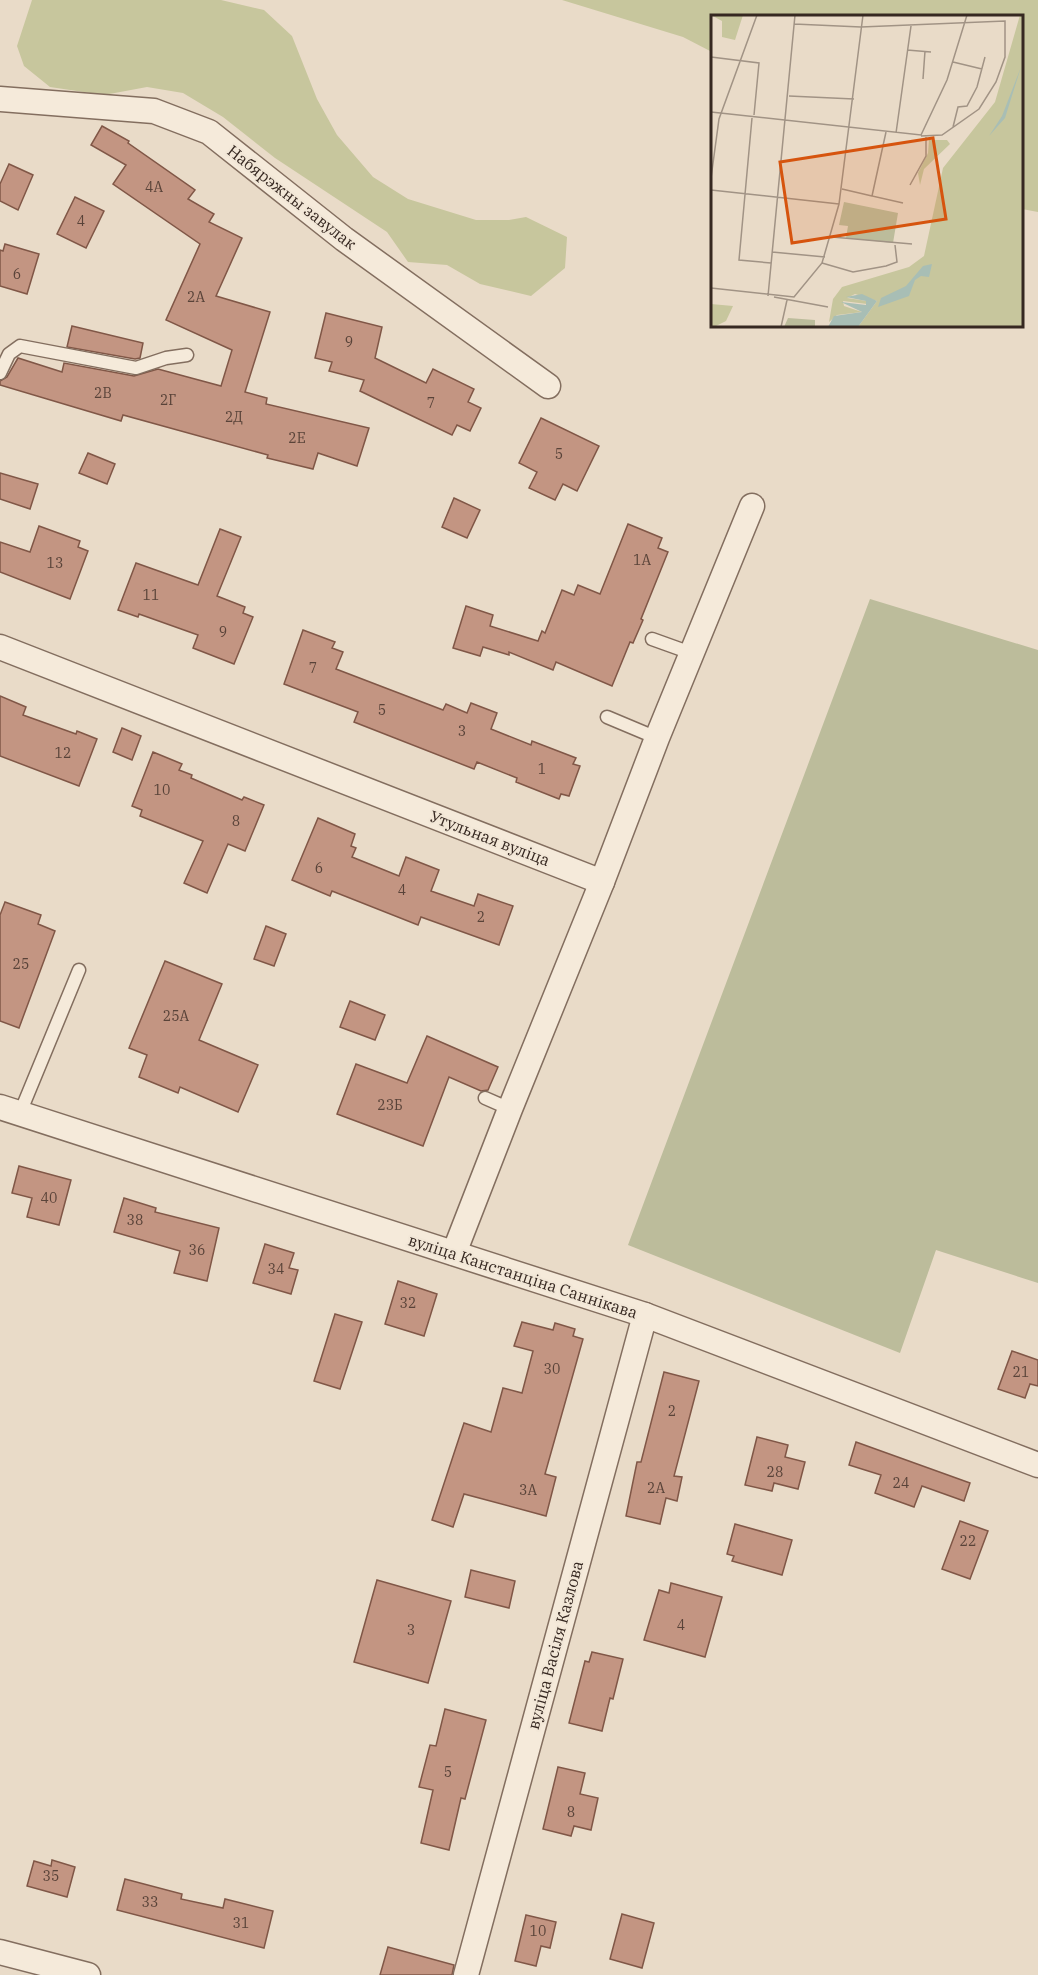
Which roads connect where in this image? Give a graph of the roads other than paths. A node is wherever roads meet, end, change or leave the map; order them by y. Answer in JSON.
{"nodes":[{"id":1,"x":0,"y":99,"type":"edge"},
{"id":2,"x":187,"y":355,"type":"dead end"},
{"id":3,"x":0,"y":373,"type":"edge"},
{"id":4,"x":548,"y":386,"type":"dead end"},
{"id":5,"x":752,"y":506,"type":"dead end"},
{"id":6,"x":652,"y":639,"type":"dead end"},
{"id":7,"x":0,"y":647,"type":"edge"},
{"id":8,"x":691,"y":653,"type":"junction"},
{"id":9,"x":607,"y":717,"type":"dead end"},
{"id":10,"x":657,"y":738,"type":"junction"},
{"id":11,"x":602,"y":882,"type":"junction"},
{"id":12,"x":79,"y":970,"type":"dead end"},
{"id":13,"x":485,"y":1098,"type":"dead end"},
{"id":14,"x":510,"y":1109,"type":"junction"},
{"id":15,"x":10,"y":1110,"type":"edge"},
{"id":16,"x":454,"y":1253,"type":"junction"},
{"id":17,"x":645,"y":1315,"type":"junction"},
{"id":18,"x":1038,"y":1465,"type":"edge"},
{"id":19,"x":0,"y":1952,"type":"edge"},
{"id":20,"x":88,"y":1975,"type":"edge"},
{"id":21,"x":466,"y":1975,"type":"edge"}],
"edges":[{"from":1,"to":4,"type":"street","name":"Набярэжны завулак"},
{"from":2,"to":3,"type":"lane"},
{"from":5,"to":8,"type":"street"},
{"from":6,"to":8,"type":"lane"},
{"from":7,"to":11,"type":"street","name":"Утульная вуліца"},
{"from":8,"to":10,"type":"street"},
{"from":9,"to":10,"type":"lane"},
{"from":10,"to":11,"type":"street"},
{"from":11,"to":14,"type":"street"},
{"from":12,"to":15,"type":"lane"},
{"from":13,"to":14,"type":"lane"},
{"from":14,"to":16,"type":"street"},
{"from":15,"to":16,"type":"street","name":"вуліца Канстанціна Саннікава"},
{"from":16,"to":17,"type":"street","name":"вуліца Канстанціна Саннікава"},
{"from":17,"to":18,"type":"street","name":"вуліца Канстанціна Саннікава"},
{"from":17,"to":21,"type":"street","name":"вуліца Васіля Казлова"},
{"from":19,"to":20,"type":"street"}]}
